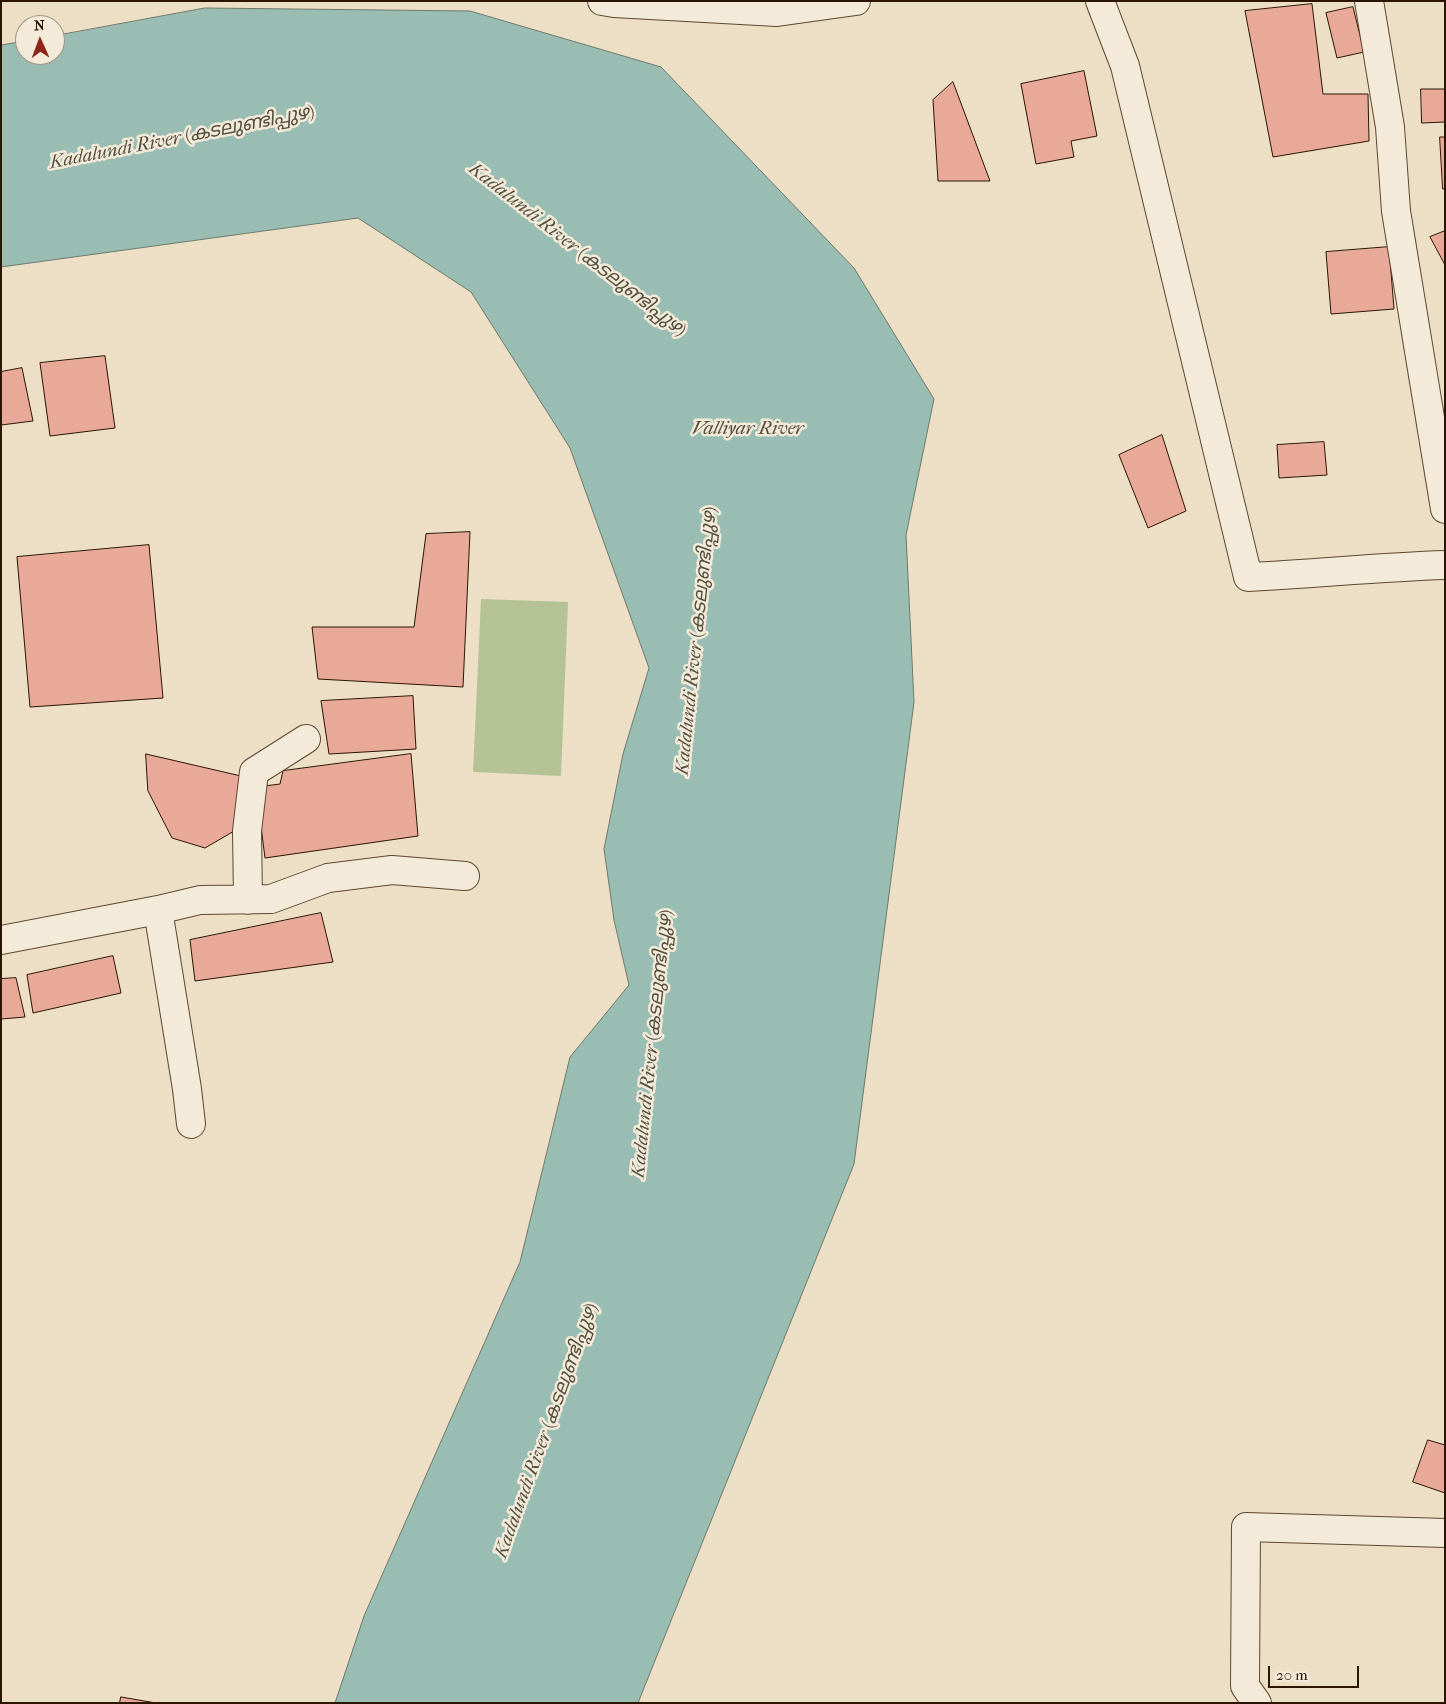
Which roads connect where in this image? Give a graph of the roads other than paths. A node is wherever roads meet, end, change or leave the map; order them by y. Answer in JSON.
{"nodes":[{"id":1,"x":602,"y":1,"type":"edge"},
{"id":2,"x":856,"y":1,"type":"edge"},
{"id":3,"x":1100,"y":1,"type":"edge"},
{"id":4,"x":1369,"y":1,"type":"edge"},
{"id":5,"x":775,"y":7,"type":"edge"},
{"id":6,"x":1445,"y":509,"type":"edge"},
{"id":7,"x":1445,"y":565,"type":"edge"},
{"id":8,"x":306,"y":739,"type":"dead end"},
{"id":9,"x":465,"y":876,"type":"dead end"},
{"id":10,"x":248,"y":900,"type":"junction"},
{"id":11,"x":158,"y":910,"type":"junction"},
{"id":12,"x":1,"y":940,"type":"edge"},
{"id":13,"x":191,"y":1124,"type":"dead end"},
{"id":14,"x":1445,"y":1533,"type":"edge"},
{"id":15,"x":1257,"y":1703,"type":"edge"}],
"edges":[{"from":1,"to":5,"type":"street"},
{"from":2,"to":5,"type":"street"},
{"from":3,"to":7,"type":"street"},
{"from":4,"to":6,"type":"street"},
{"from":8,"to":10,"type":"street"},
{"from":9,"to":10,"type":"street"},
{"from":10,"to":11,"type":"street"},
{"from":11,"to":12,"type":"street"},
{"from":11,"to":13,"type":"street"},
{"from":14,"to":15,"type":"street"}]}
